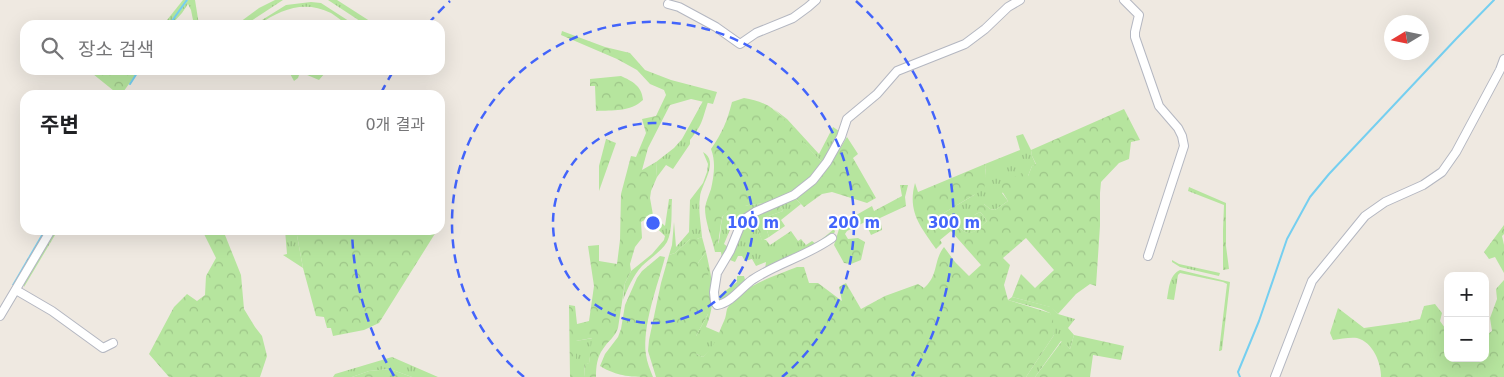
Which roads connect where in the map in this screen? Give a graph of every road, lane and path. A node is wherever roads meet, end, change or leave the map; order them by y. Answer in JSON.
{"nodes":[{"id":1,"x":816,"y":0,"type":"edge"},
{"id":2,"x":1020,"y":0,"type":"edge"},
{"id":3,"x":1124,"y":0,"type":"edge"},
{"id":4,"x":668,"y":4,"type":"dead end"},
{"id":5,"x":1504,"y":59,"type":"edge"},
{"id":6,"x":48,"y":235,"type":"edge"},
{"id":7,"x":832,"y":238,"type":"dead end"},
{"id":8,"x":1148,"y":256,"type":"dead end"},
{"id":9,"x":16,"y":290,"type":"junction"},
{"id":10,"x":0,"y":316,"type":"edge"},
{"id":11,"x":113,"y":343,"type":"dead end"},
{"id":12,"x":1275,"y":377,"type":"edge"}],
"edges":[{"from":1,"to":4,"type":"street"},
{"from":2,"to":7,"type":"street"},
{"from":3,"to":8,"type":"street"},
{"from":5,"to":12,"type":"street"},
{"from":6,"to":9,"type":"street"},
{"from":9,"to":10,"type":"street"},
{"from":9,"to":11,"type":"street"}]}
